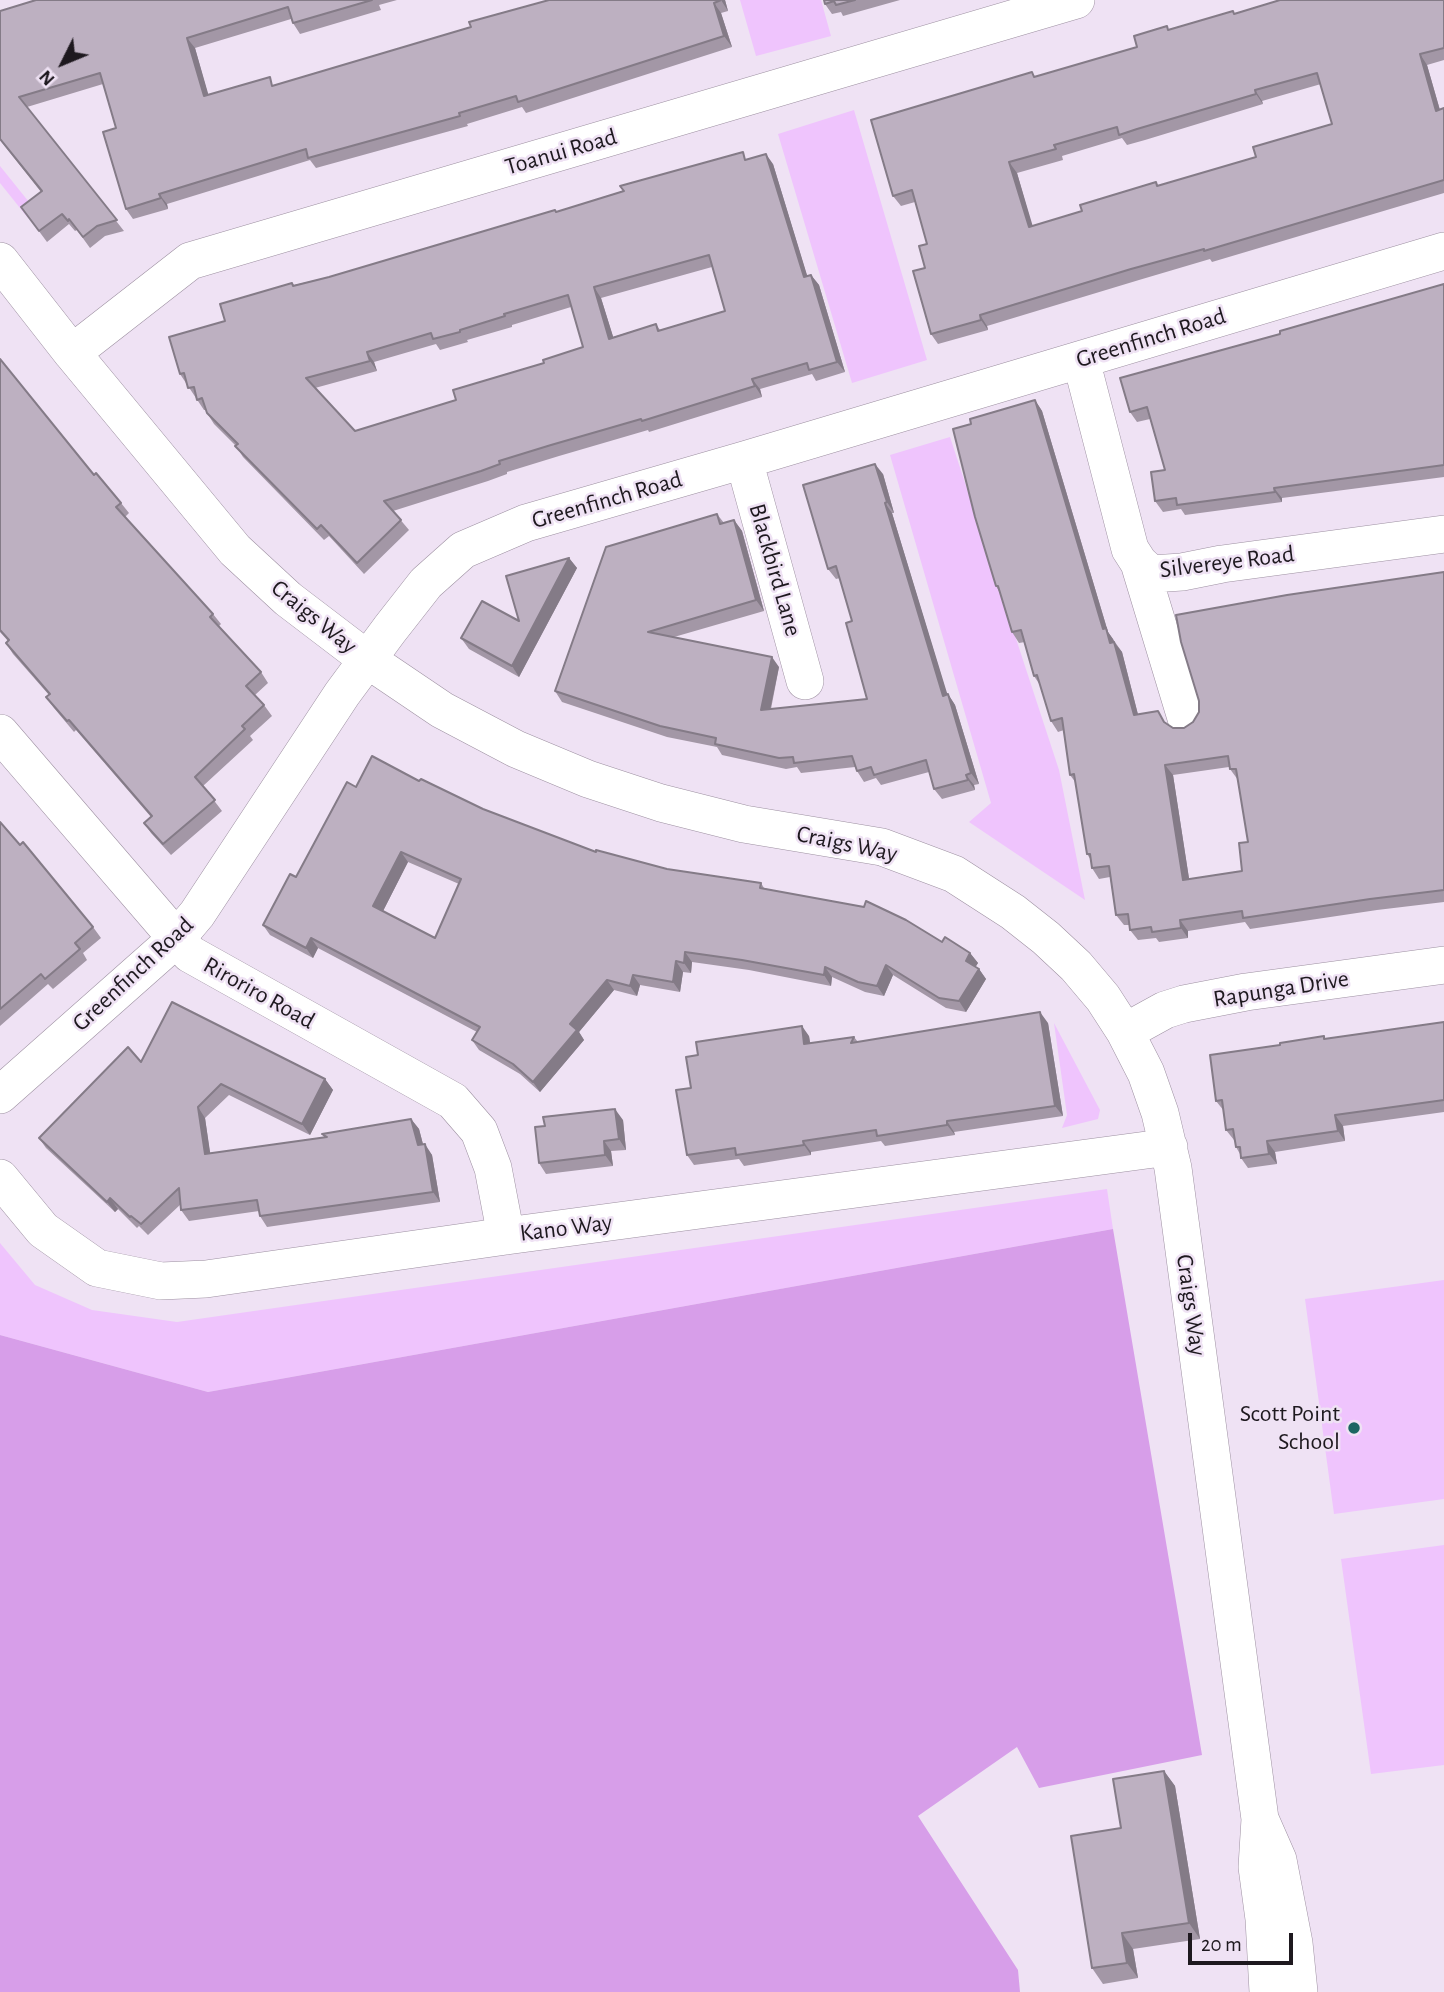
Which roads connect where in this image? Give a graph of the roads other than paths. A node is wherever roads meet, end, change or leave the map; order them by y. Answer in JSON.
{"nodes":[{"id":1,"x":1076,"y":0,"type":"edge"},
{"id":2,"x":1444,"y":251,"type":"edge"},
{"id":3,"x":0,"y":261,"type":"edge"},
{"id":4,"x":72,"y":353,"type":"junction"},
{"id":5,"x":1081,"y":360,"type":"junction"},
{"id":6,"x":744,"y":460,"type":"junction"},
{"id":7,"x":1444,"y":534,"type":"edge"},
{"id":8,"x":1139,"y":563,"type":"junction"},
{"id":9,"x":368,"y":660,"type":"junction"},
{"id":10,"x":806,"y":681,"type":"dead end"},
{"id":11,"x":1186,"y":718,"type":"dead end"},
{"id":12,"x":0,"y":733,"type":"edge"},
{"id":13,"x":176,"y":940,"type":"junction"},
{"id":14,"x":1444,"y":965,"type":"edge"},
{"id":15,"x":1125,"y":1032,"type":"junction"},
{"id":16,"x":0,"y":1095,"type":"edge"},
{"id":17,"x":1168,"y":1147,"type":"junction"},
{"id":18,"x":0,"y":1178,"type":"edge"},
{"id":19,"x":506,"y":1236,"type":"junction"},
{"id":20,"x":1260,"y":1819,"type":"junction"},
{"id":21,"x":1268,"y":1992,"type":"edge"},
{"id":22,"x":1299,"y":1992,"type":"edge"}],
"edges":[{"from":1,"to":4,"type":"street","name":"Toanui Road"},
{"from":2,"to":5,"type":"street","name":"Greenfinch Road"},
{"from":3,"to":4,"type":"street","name":"Craigs Way"},
{"from":4,"to":9,"type":"street","name":"Craigs Way"},
{"from":5,"to":6,"type":"street","name":"Greenfinch Road"},
{"from":5,"to":8,"type":"street","name":"Silvereye Road"},
{"from":6,"to":9,"type":"street","name":"Greenfinch Road"},
{"from":6,"to":10,"type":"street","name":"Blackbird Lane"},
{"from":7,"to":8,"type":"street","name":"Silvereye Road"},
{"from":8,"to":11,"type":"street"},
{"from":9,"to":13,"type":"street","name":"Greenfinch Road"},
{"from":9,"to":15,"type":"street","name":"Craigs Way"},
{"from":12,"to":13,"type":"street","name":"Riroriro Road"},
{"from":13,"to":16,"type":"street","name":"Greenfinch Road"},
{"from":13,"to":19,"type":"street","name":"Riroriro Road"},
{"from":14,"to":15,"type":"street","name":"Rapunga Drive"},
{"from":15,"to":17,"type":"street","name":"Craigs Way"},
{"from":17,"to":19,"type":"street","name":"Kano Way"},
{"from":17,"to":20,"type":"street","name":"Craigs Way"},
{"from":18,"to":19,"type":"street","name":"Kano Way"},
{"from":20,"to":21,"type":"street","name":"Craigs Way"},
{"from":20,"to":22,"type":"street","name":"Craigs Way"}]}
